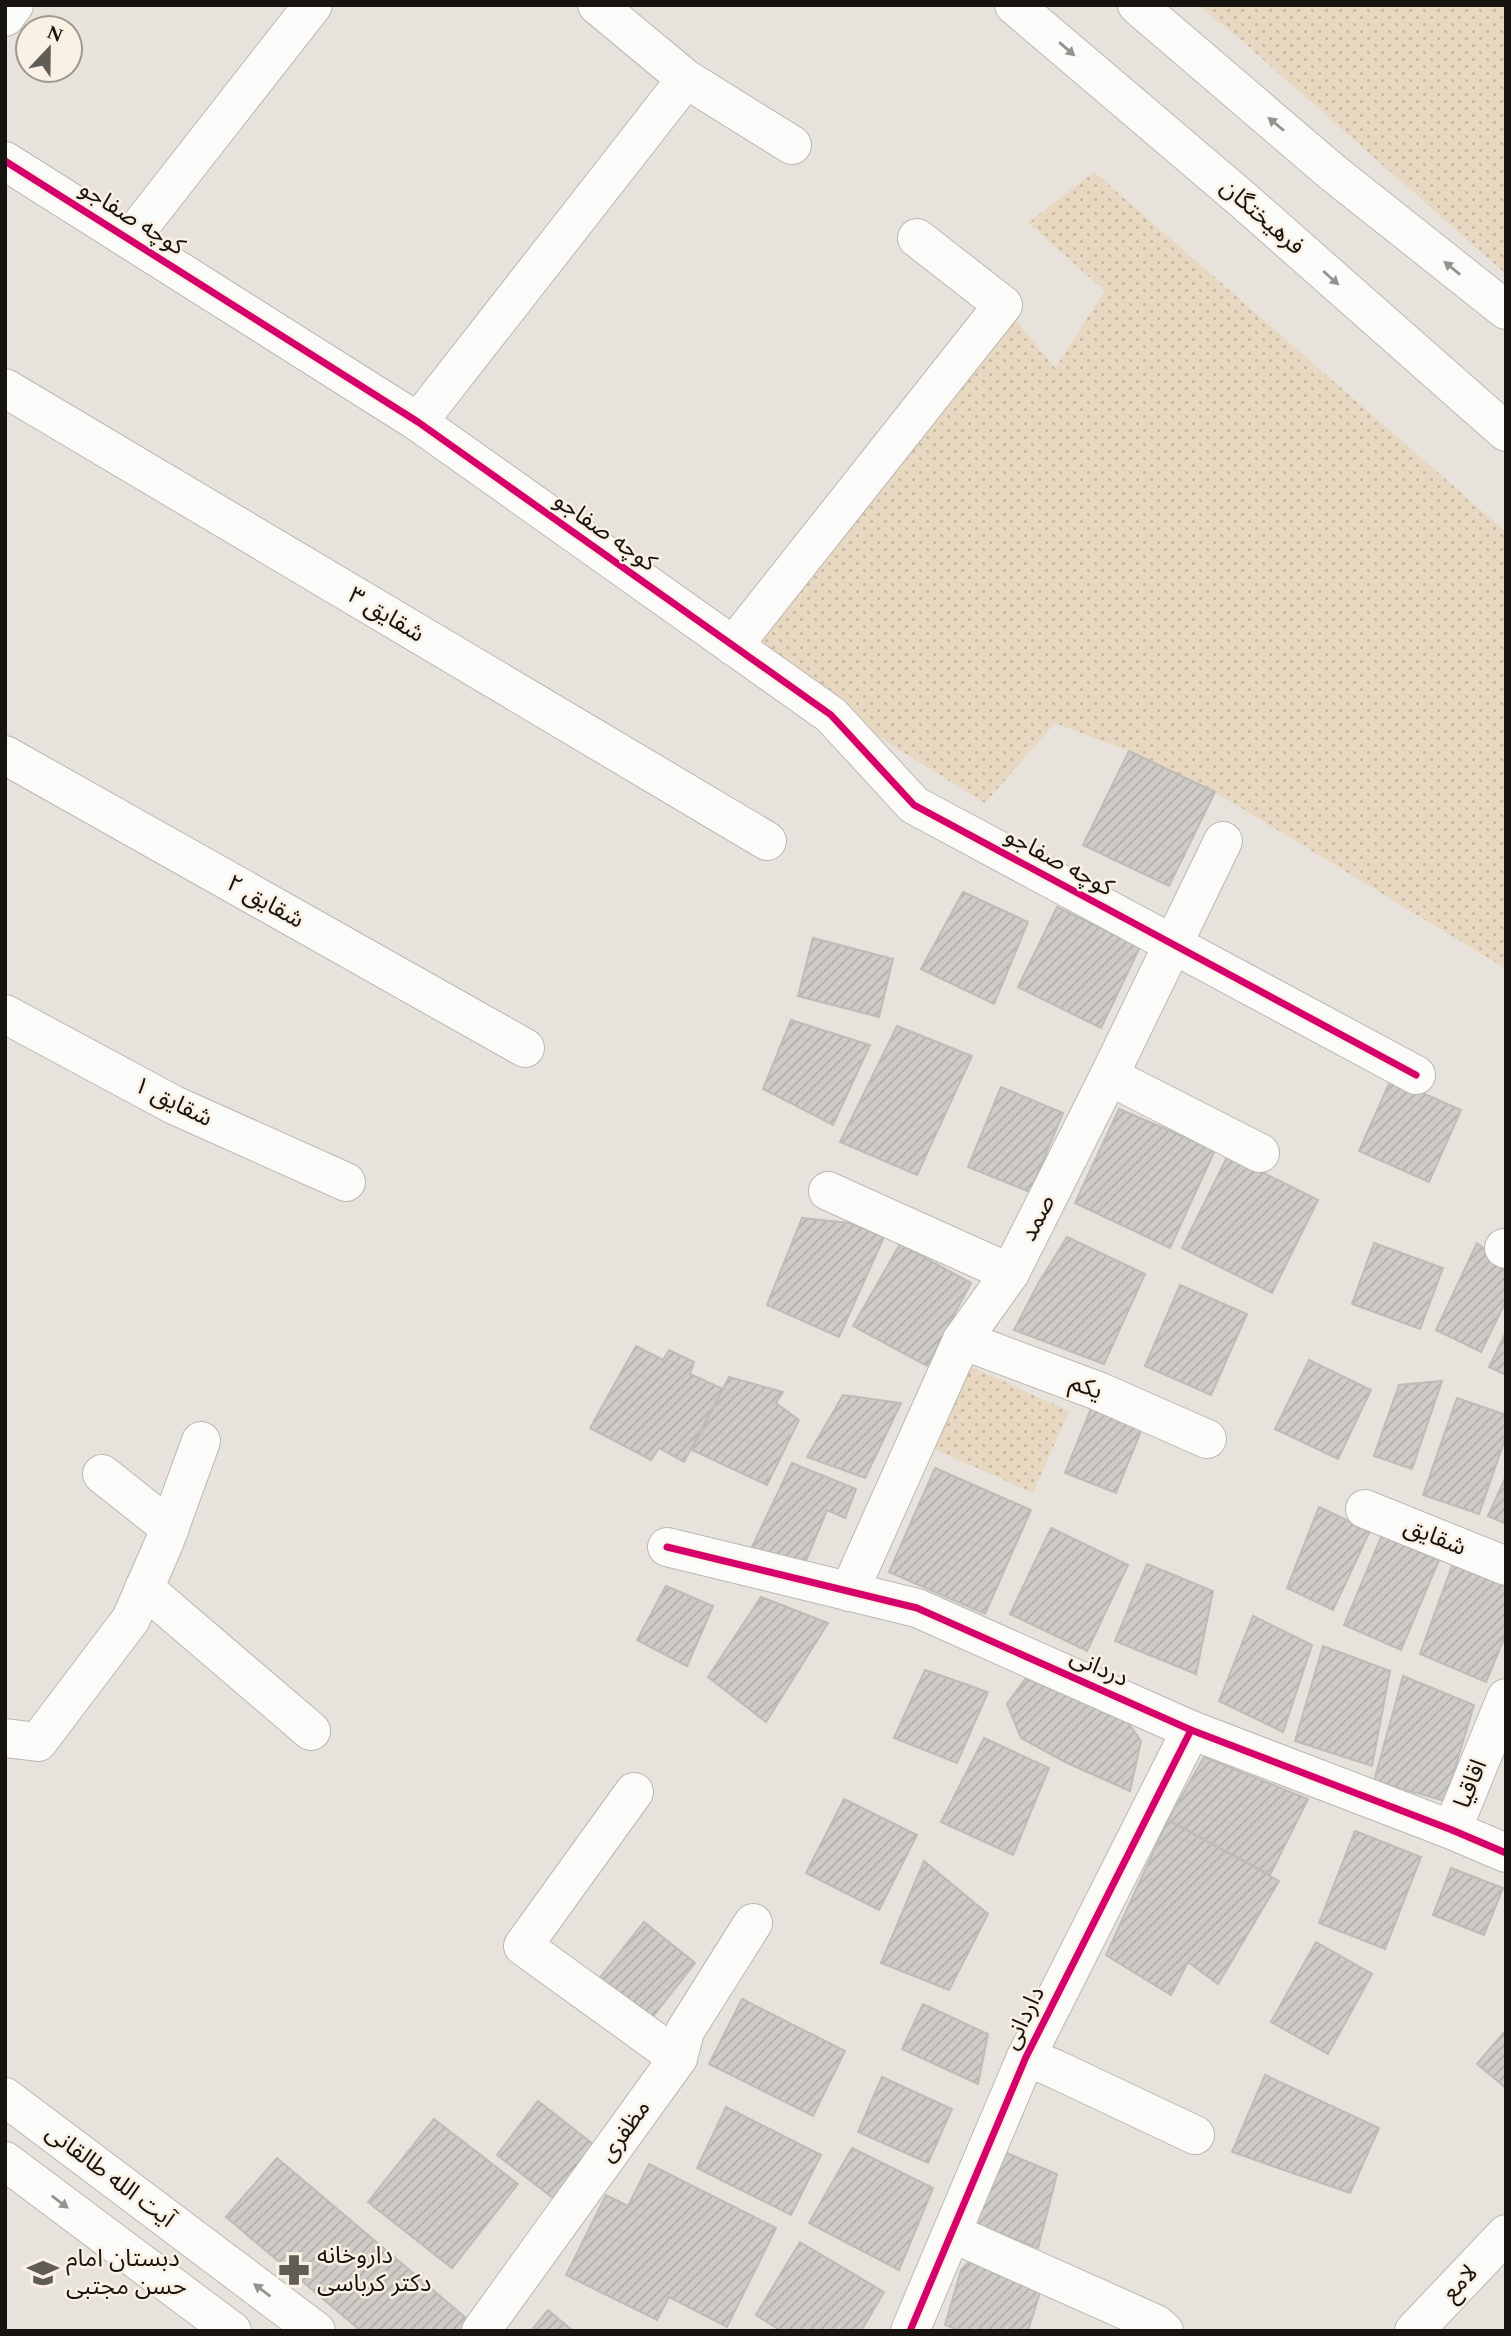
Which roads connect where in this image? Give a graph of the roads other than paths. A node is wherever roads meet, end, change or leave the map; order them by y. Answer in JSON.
{"nodes":[{"id":1,"x":14,"y":5,"type":"edge"},
{"id":2,"x":313,"y":5,"type":"edge"},
{"id":3,"x":597,"y":5,"type":"edge"},
{"id":4,"x":1014,"y":5,"type":"edge"},
{"id":5,"x":1137,"y":5,"type":"edge"},
{"id":6,"x":5,"y":16,"type":"edge"},
{"id":7,"x":686,"y":79,"type":"junction"},
{"id":8,"x":792,"y":145,"type":"dead end"},
{"id":9,"x":5,"y":161,"type":"edge"},
{"id":10,"x":130,"y":239,"type":"junction"},
{"id":11,"x":917,"y":239,"type":"dead end"},
{"id":12,"x":1506,"y":310,"type":"edge"},
{"id":13,"x":5,"y":388,"type":"edge"},
{"id":14,"x":418,"y":422,"type":"junction"},
{"id":15,"x":1506,"y":432,"type":"edge"},
{"id":16,"x":733,"y":646,"type":"junction"},
{"id":17,"x":5,"y":755,"type":"edge"},
{"id":18,"x":767,"y":841,"type":"dead end"},
{"id":19,"x":1223,"y":841,"type":"dead end"},
{"id":20,"x":1172,"y":943,"type":"junction"},
{"id":21,"x":5,"y":1014,"type":"edge"},
{"id":22,"x":524,"y":1048,"type":"dead end"},
{"id":23,"x":1416,"y":1075,"type":"dead end"},
{"id":24,"x":1109,"y":1076,"type":"junction"},
{"id":25,"x":1260,"y":1153,"type":"dead end"},
{"id":26,"x":346,"y":1182,"type":"dead end"},
{"id":27,"x":828,"y":1191,"type":"dead end"},
{"id":28,"x":1010,"y":1273,"type":"junction"},
{"id":29,"x":962,"y":1340,"type":"junction"},
{"id":30,"x":1208,"y":1439,"type":"dead end"},
{"id":31,"x":201,"y":1441,"type":"dead end"},
{"id":32,"x":102,"y":1474,"type":"dead end"},
{"id":33,"x":1365,"y":1509,"type":"dead end"},
{"id":34,"x":170,"y":1528,"type":"junction"},
{"id":35,"x":667,"y":1547,"type":"dead end"},
{"id":36,"x":1506,"y":1566,"type":"edge"},
{"id":37,"x":144,"y":1588,"type":"junction"},
{"id":38,"x":849,"y":1592,"type":"junction"},
{"id":39,"x":1506,"y":1699,"type":"edge"},
{"id":40,"x":1191,"y":1730,"type":"junction"},
{"id":41,"x":311,"y":1731,"type":"dead end"},
{"id":42,"x":5,"y":1738,"type":"edge"},
{"id":43,"x":634,"y":1791,"type":"dead end"},
{"id":44,"x":1452,"y":1830,"type":"junction"},
{"id":45,"x":1506,"y":1853,"type":"edge"},
{"id":46,"x":753,"y":1923,"type":"dead end"},
{"id":47,"x":1026,"y":2057,"type":"junction"},
{"id":48,"x":678,"y":2058,"type":"junction"},
{"id":49,"x":5,"y":2097,"type":"edge"},
{"id":50,"x":1195,"y":2135,"type":"dead end"},
{"id":51,"x":5,"y":2161,"type":"edge"},
{"id":52,"x":951,"y":2233,"type":"junction"},
{"id":53,"x":1506,"y":2234,"type":"edge"},
{"id":54,"x":232,"y":2331,"type":"edge"},
{"id":55,"x":316,"y":2331,"type":"edge"},
{"id":56,"x":481,"y":2331,"type":"edge"},
{"id":57,"x":910,"y":2331,"type":"edge"},
{"id":58,"x":1164,"y":2331,"type":"edge"},
{"id":59,"x":1414,"y":2331,"type":"edge"}],
"edges":[{"from":1,"to":6,"type":"street"},
{"from":2,"to":10,"type":"street"},
{"from":3,"to":7,"type":"street"},
{"from":4,"to":15,"type":"street","name":"فرهیختگان","one_way":true},
{"from":12,"to":5,"type":"street","one_way":true},
{"from":7,"to":8,"type":"street"},
{"from":7,"to":14,"type":"street"},
{"from":9,"to":10,"type":"street","name":"کوچه صفاجو"},
{"from":10,"to":14,"type":"street","name":"کوچه صفاجو"},
{"from":11,"to":16,"type":"street"},
{"from":13,"to":18,"type":"street","name":"شقایق ۳"},
{"from":14,"to":16,"type":"street","name":"کوچه صفاجو"},
{"from":16,"to":20,"type":"street","name":"کوچه صفاجو"},
{"from":17,"to":22,"type":"street","name":"شقایق ۲"},
{"from":19,"to":20,"type":"street","name":"صمد"},
{"from":20,"to":23,"type":"street","name":"کوچه صفاجو"},
{"from":20,"to":24,"type":"street","name":"صمد"},
{"from":21,"to":26,"type":"street","name":"شقایق ۱"},
{"from":24,"to":25,"type":"street"},
{"from":24,"to":28,"type":"street","name":"صمد"},
{"from":27,"to":28,"type":"street"},
{"from":28,"to":29,"type":"street","name":"صمد"},
{"from":29,"to":30,"type":"street","name":"یکم"},
{"from":29,"to":38,"type":"street","name":"صمد"},
{"from":31,"to":34,"type":"street"},
{"from":32,"to":34,"type":"street"},
{"from":33,"to":36,"type":"street","name":"شقایق"},
{"from":34,"to":37,"type":"street"},
{"from":35,"to":38,"type":"street","name":"دردانی"},
{"from":37,"to":41,"type":"street"},
{"from":37,"to":42,"type":"street"},
{"from":38,"to":40,"type":"street","name":"دردانی"},
{"from":39,"to":44,"type":"street","name":"اقاقیا"},
{"from":40,"to":44,"type":"street","name":"دردانی"},
{"from":40,"to":47,"type":"street","name":"داردانی"},
{"from":43,"to":48,"type":"street"},
{"from":44,"to":45,"type":"street","name":"دردانی"},
{"from":46,"to":48,"type":"street","name":"مظفری"},
{"from":47,"to":50,"type":"street"},
{"from":47,"to":52,"type":"street","name":"داردانی"},
{"from":48,"to":56,"type":"street","name":"مظفری"},
{"from":55,"to":49,"type":"street","name":"آیت الله طالقانی","one_way":true},
{"from":51,"to":54,"type":"street","name":"آیت الله طالقانی","one_way":true},
{"from":52,"to":57,"type":"street","name":"داردانی"},
{"from":52,"to":58,"type":"street"},
{"from":53,"to":59,"type":"street","name":"لامع"}]}
